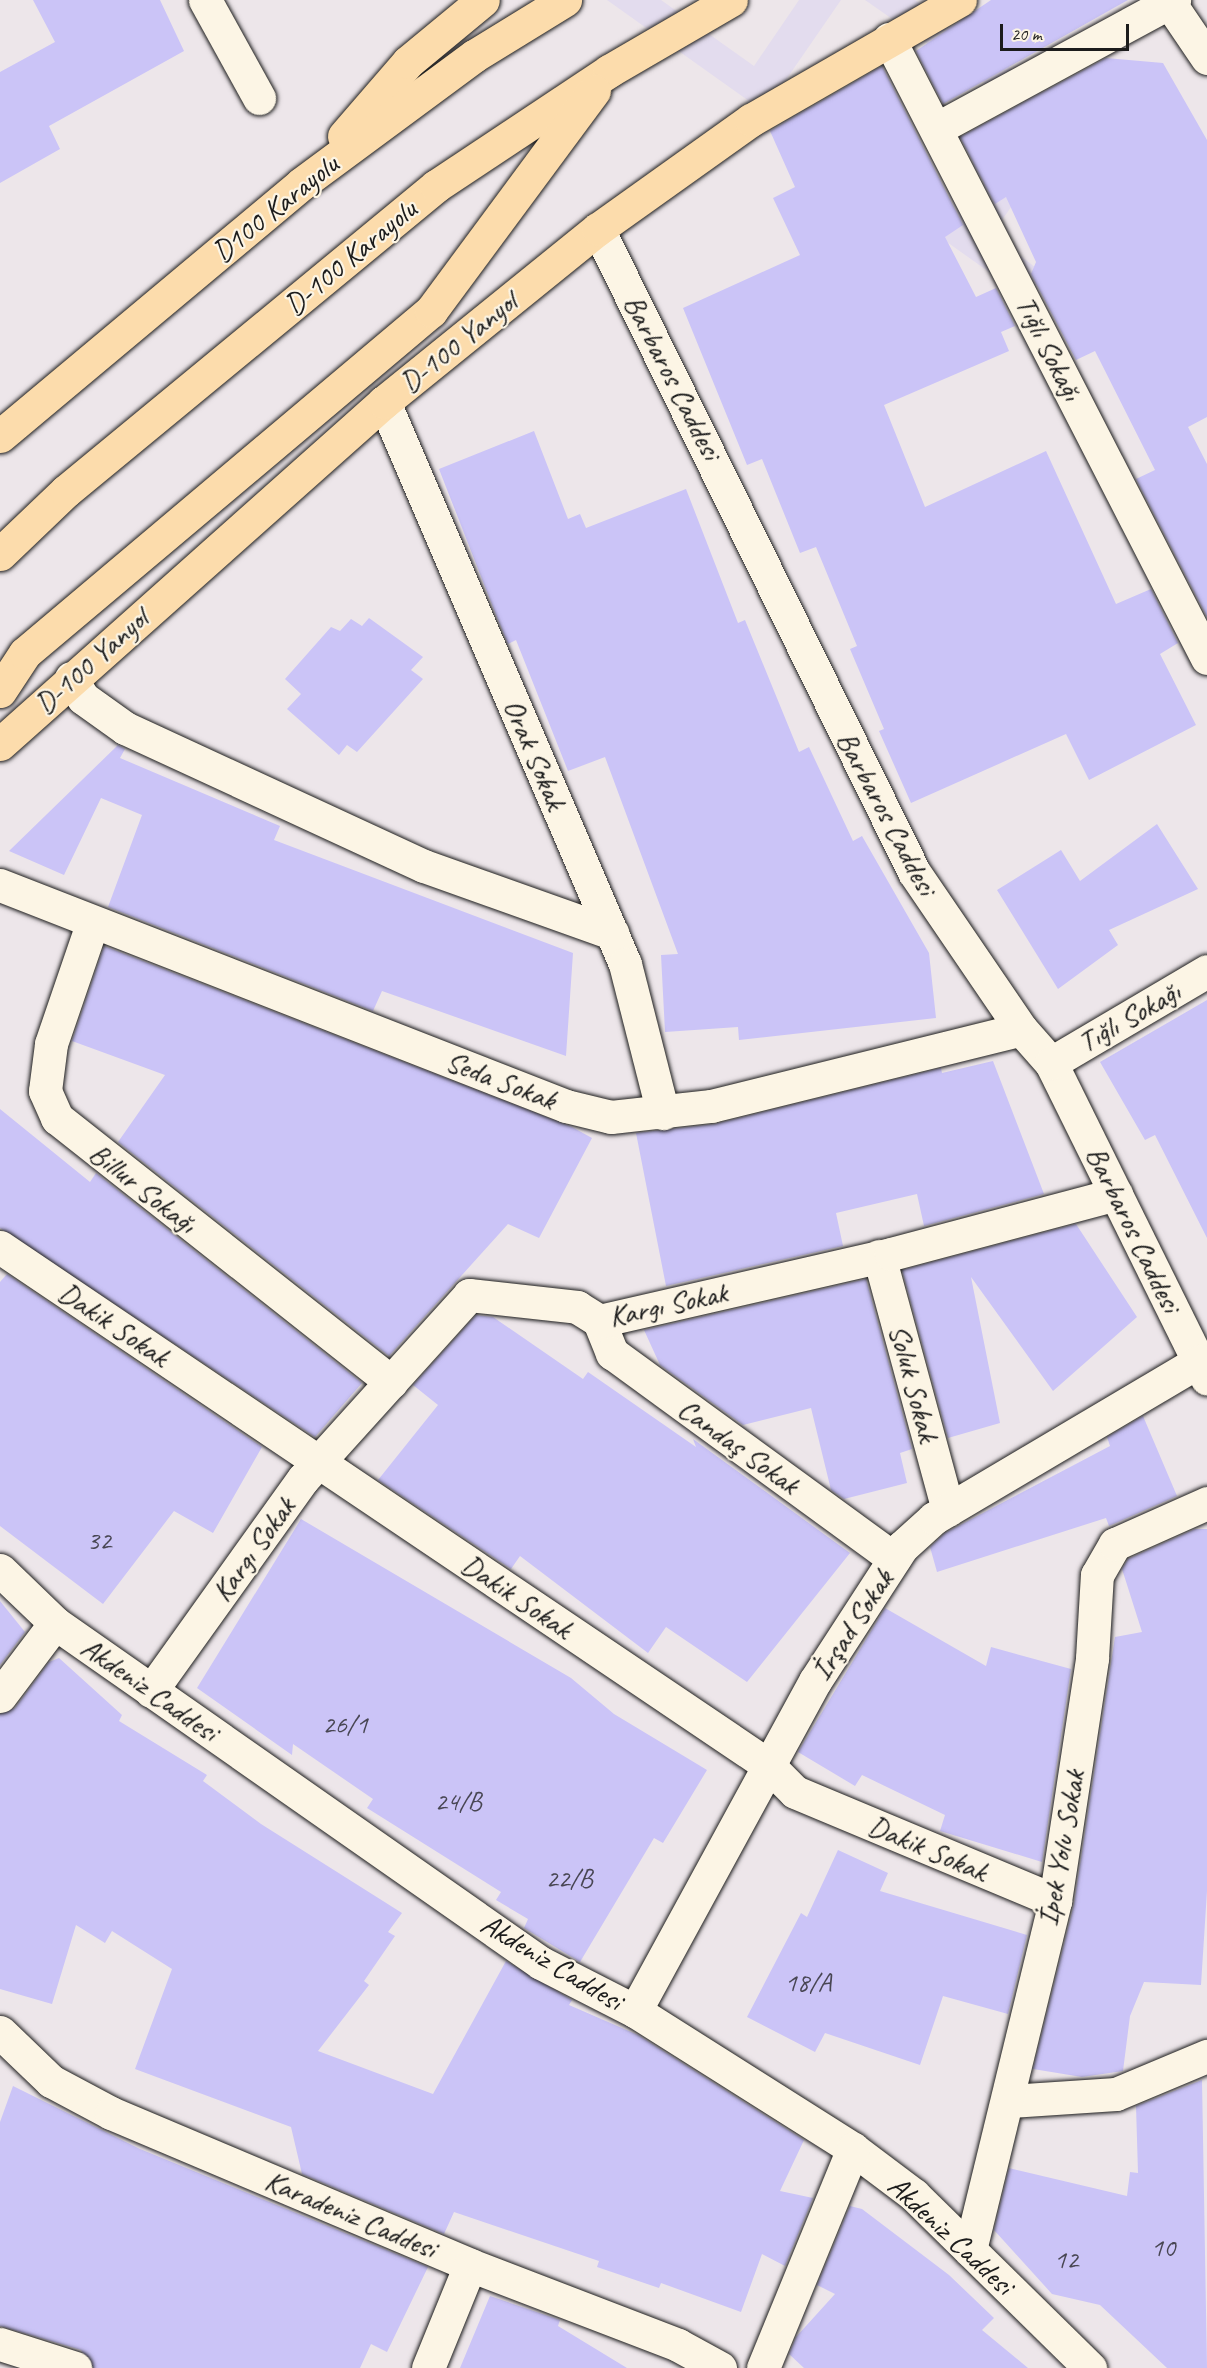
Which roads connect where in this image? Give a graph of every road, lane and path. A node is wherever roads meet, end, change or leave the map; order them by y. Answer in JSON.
{"nodes":[{"id":1,"x":205,"y":0,"type":"edge"},
{"id":2,"x":483,"y":0,"type":"edge"},
{"id":3,"x":565,"y":0,"type":"edge"},
{"id":4,"x":731,"y":0,"type":"edge"},
{"id":5,"x":960,"y":0,"type":"edge"},
{"id":6,"x":1172,"y":2,"type":"edge"},
{"id":7,"x":889,"y":39,"type":"junction"},
{"id":8,"x":1207,"y":58,"type":"edge"},
{"id":9,"x":609,"y":71,"type":"junction"},
{"id":10,"x":258,"y":98,"type":"dead end"},
{"id":11,"x":936,"y":129,"type":"junction"},
{"id":12,"x":301,"y":184,"type":"junction"},
{"id":13,"x":598,"y":228,"type":"junction"},
{"id":14,"x":384,"y":402,"type":"junction"},
{"id":15,"x":0,"y":436,"type":"edge"},
{"id":16,"x":0,"y":554,"type":"edge"},
{"id":17,"x":1207,"y":658,"type":"edge"},
{"id":18,"x":70,"y":678,"type":"junction"},
{"id":19,"x":0,"y":691,"type":"edge"},
{"id":20,"x":0,"y":744,"type":"edge"},
{"id":21,"x":0,"y":885,"type":"edge"},
{"id":22,"x":92,"y":924,"type":"junction"},
{"id":23,"x":612,"y":933,"type":"junction"},
{"id":24,"x":1207,"y":971,"type":"edge"},
{"id":25,"x":1022,"y":1029,"type":"junction"},
{"id":26,"x":1051,"y":1063,"type":"junction"},
{"id":27,"x":663,"y":1113,"type":"junction"},
{"id":28,"x":1116,"y":1194,"type":"junction"},
{"id":29,"x":0,"y":1247,"type":"edge"},
{"id":30,"x":879,"y":1256,"type":"junction"},
{"id":31,"x":598,"y":1321,"type":"junction"},
{"id":32,"x":1203,"y":1370,"type":"edge"},
{"id":33,"x":391,"y":1382,"type":"junction"},
{"id":34,"x":318,"y":1462,"type":"junction"},
{"id":35,"x":1207,"y":1503,"type":"edge"},
{"id":36,"x":948,"y":1510,"type":"junction"},
{"id":37,"x":894,"y":1559,"type":"junction"},
{"id":38,"x":0,"y":1570,"type":"edge"},
{"id":39,"x":55,"y":1623,"type":"junction"},
{"id":40,"x":151,"y":1691,"type":"junction"},
{"id":41,"x":0,"y":1696,"type":"edge"},
{"id":42,"x":768,"y":1765,"type":"junction"},
{"id":43,"x":1055,"y":1901,"type":"junction"},
{"id":44,"x":635,"y":2011,"type":"junction"},
{"id":45,"x":0,"y":2032,"type":"edge"},
{"id":46,"x":1207,"y":2056,"type":"edge"},
{"id":47,"x":1011,"y":2101,"type":"junction"},
{"id":48,"x":853,"y":2149,"type":"junction"},
{"id":49,"x":970,"y":2250,"type":"junction"},
{"id":50,"x":470,"y":2265,"type":"junction"},
{"id":51,"x":0,"y":2344,"type":"edge"},
{"id":52,"x":75,"y":2368,"type":"edge"},
{"id":53,"x":428,"y":2368,"type":"edge"},
{"id":54,"x":720,"y":2368,"type":"edge"},
{"id":55,"x":763,"y":2368,"type":"edge"},
{"id":56,"x":1090,"y":2368,"type":"edge"}],
"edges":[{"from":1,"to":10,"type":"street"},
{"from":2,"to":12,"type":"main road"},
{"from":3,"to":12,"type":"main road","name":"D100 Karayolu"},
{"from":4,"to":9,"type":"main road","name":"D-100 Karayolu"},
{"from":5,"to":7,"type":"main road","name":"D-100 Yanyol"},
{"from":6,"to":8,"type":"street"},
{"from":6,"to":11,"type":"street"},
{"from":7,"to":11,"type":"street","name":"Tığlı Sokağı"},
{"from":7,"to":13,"type":"main road","name":"D-100 Yanyol"},
{"from":9,"to":16,"type":"main road","name":"D-100 Karayolu"},
{"from":9,"to":19,"type":"main road"},
{"from":11,"to":17,"type":"street","name":"Tığlı Sokağı"},
{"from":12,"to":15,"type":"main road","name":"D100 Karayolu"},
{"from":13,"to":14,"type":"main road","name":"D-100 Yanyol"},
{"from":13,"to":25,"type":"street","name":"Barbaros Caddesi"},
{"from":14,"to":18,"type":"main road","name":"D-100 Yanyol"},
{"from":14,"to":23,"type":"street","name":"Orak Sokak"},
{"from":18,"to":20,"type":"main road","name":"D-100 Yanyol"},
{"from":18,"to":23,"type":"street"},
{"from":21,"to":22,"type":"street","name":"Seda Sokak"},
{"from":22,"to":27,"type":"street","name":"Seda Sokak"},
{"from":22,"to":33,"type":"street","name":"Billur Sokağı"},
{"from":23,"to":27,"type":"street","name":"Orak Sokak"},
{"from":24,"to":26,"type":"street","name":"Tığlı Sokağı"},
{"from":25,"to":26,"type":"street","name":"Barbaros Caddesi"},
{"from":25,"to":27,"type":"street","name":"Seda Sokak"},
{"from":26,"to":28,"type":"street","name":"Barbaros Caddesi"},
{"from":28,"to":30,"type":"street","name":"Kargı Sokak"},
{"from":28,"to":32,"type":"street","name":"Barbaros Caddesi"},
{"from":29,"to":34,"type":"street","name":"Dakik Sokak"},
{"from":30,"to":31,"type":"street","name":"Kargı Sokak"},
{"from":30,"to":36,"type":"street","name":"Soluk Sokak"},
{"from":31,"to":33,"type":"street","name":"Kargı Sokak"},
{"from":31,"to":37,"type":"street","name":"Candaş Sokak"},
{"from":32,"to":36,"type":"street","name":"İrşad Sokak"},
{"from":33,"to":34,"type":"street","name":"Kargı Sokak"},
{"from":34,"to":40,"type":"street","name":"Kargı Sokak"},
{"from":34,"to":42,"type":"street","name":"Dakik Sokak"},
{"from":35,"to":43,"type":"street","name":"İpek Yolu Sokak"},
{"from":36,"to":37,"type":"street","name":"İrşad Sokak"},
{"from":37,"to":42,"type":"street","name":"İrşad Sokak"},
{"from":38,"to":39,"type":"street","name":"Akdeniz Caddesi"},
{"from":39,"to":40,"type":"street","name":"Akdeniz Caddesi"},
{"from":39,"to":41,"type":"street"},
{"from":40,"to":44,"type":"street","name":"Akdeniz Caddesi"},
{"from":42,"to":43,"type":"street","name":"Dakik Sokak"},
{"from":42,"to":44,"type":"street","name":"İrşad Sokak"},
{"from":43,"to":47,"type":"street","name":"İpek Yolu Sokak"},
{"from":44,"to":48,"type":"street","name":"Akdeniz Caddesi"},
{"from":45,"to":50,"type":"street","name":"Karadeniz Caddesi"},
{"from":46,"to":47,"type":"street"},
{"from":47,"to":49,"type":"street","name":"İpek Yolu Sokak"},
{"from":48,"to":49,"type":"street","name":"Akdeniz Caddesi"},
{"from":48,"to":55,"type":"street"},
{"from":49,"to":56,"type":"street","name":"Akdeniz Caddesi"},
{"from":50,"to":53,"type":"street"},
{"from":50,"to":54,"type":"street","name":"Karadeniz Caddesi"},
{"from":51,"to":52,"type":"street"}]}
